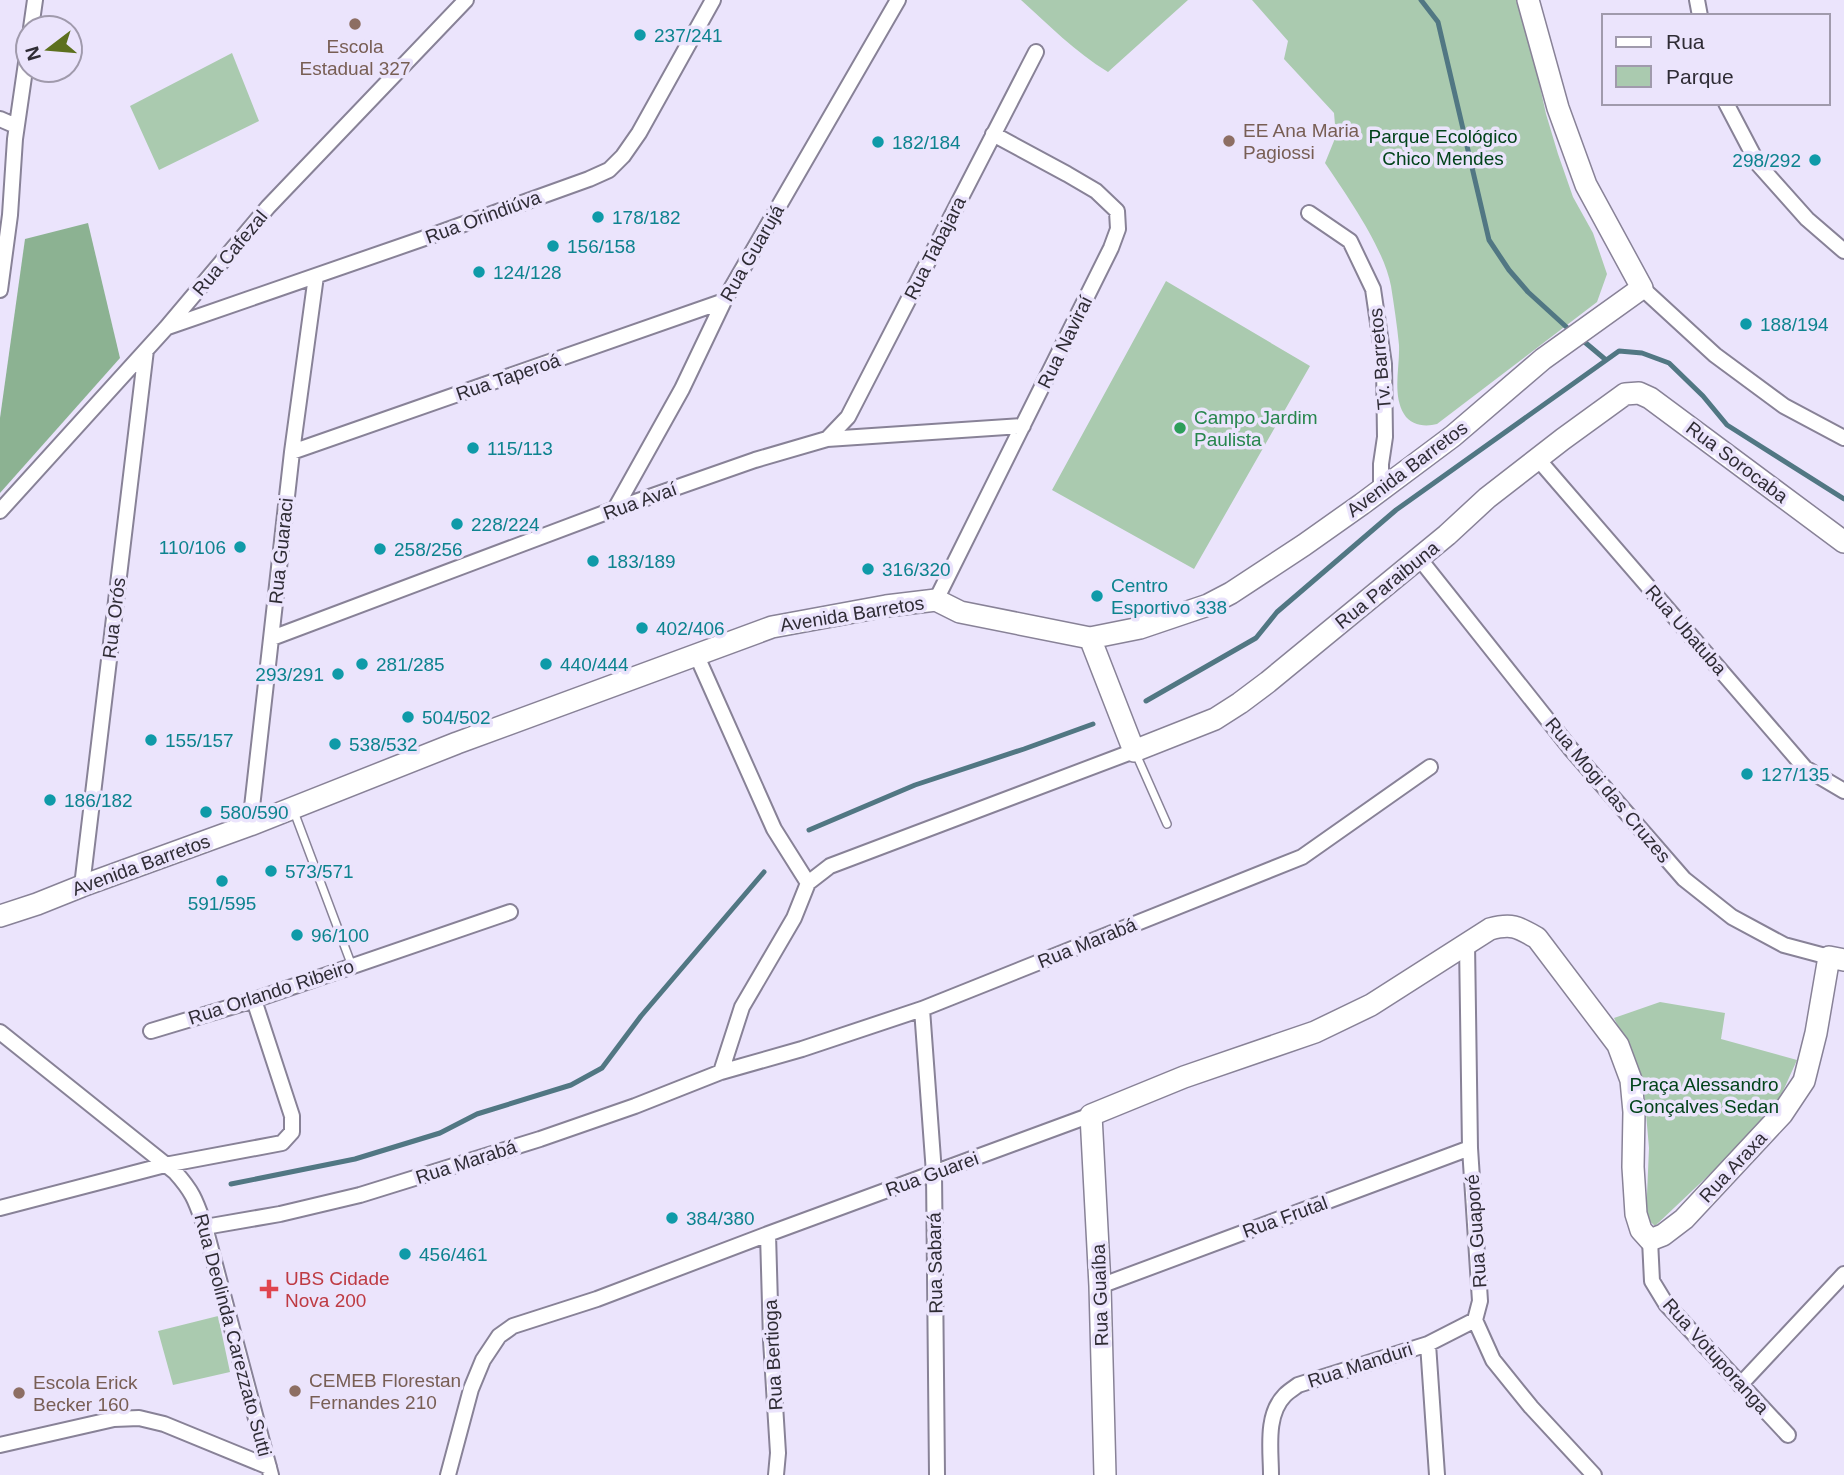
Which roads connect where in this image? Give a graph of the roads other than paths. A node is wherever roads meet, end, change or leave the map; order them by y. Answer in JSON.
{"nodes":[{"id":1,"x":466,"y":0,"type":"edge"},
{"id":2,"x":713,"y":0,"type":"edge"},
{"id":3,"x":898,"y":0,"type":"edge"},
{"id":4,"x":1528,"y":0,"type":"edge"},
{"id":5,"x":1036,"y":52,"type":"dead end"},
{"id":6,"x":23,"y":84,"type":"edge"},
{"id":7,"x":1727,"y":105,"type":"edge"},
{"id":8,"x":0,"y":119,"type":"edge"},
{"id":9,"x":15,"y":133,"type":"junction"},
{"id":10,"x":993,"y":134,"type":"junction"},
{"id":11,"x":0,"y":163,"type":"edge"},
{"id":12,"x":1309,"y":213,"type":"dead end"},
{"id":13,"x":3,"y":241,"type":"edge"},
{"id":14,"x":1844,"y":251,"type":"edge"},
{"id":15,"x":316,"y":276,"type":"junction"},
{"id":16,"x":1642,"y":288,"type":"junction"},
{"id":17,"x":0,"y":290,"type":"edge"},
{"id":18,"x":724,"y":301,"type":"junction"},
{"id":19,"x":166,"y":328,"type":"junction"},
{"id":20,"x":146,"y":350,"type":"junction"},
{"id":21,"x":1625,"y":394,"type":"joint"},
{"id":22,"x":1023,"y":426,"type":"junction"},
{"id":23,"x":1844,"y":438,"type":"edge"},
{"id":24,"x":827,"y":439,"type":"junction"},
{"id":25,"x":292,"y":452,"type":"junction"},
{"id":26,"x":1537,"y":458,"type":"junction"},
{"id":27,"x":1381,"y":489,"type":"junction"},
{"id":28,"x":615,"y":509,"type":"junction"},
{"id":29,"x":0,"y":511,"type":"edge"},
{"id":30,"x":1844,"y":542,"type":"edge"},
{"id":31,"x":1419,"y":558,"type":"junction"},
{"id":32,"x":936,"y":600,"type":"junction"},
{"id":33,"x":272,"y":638,"type":"junction"},
{"id":34,"x":1090,"y":638,"type":"junction"},
{"id":35,"x":696,"y":654,"type":"junction"},
{"id":36,"x":1134,"y":751,"type":"junction"},
{"id":37,"x":1430,"y":767,"type":"dead end"},
{"id":38,"x":1844,"y":791,"type":"edge"},
{"id":39,"x":293,"y":808,"type":"junction"},
{"id":40,"x":1167,"y":824,"type":"dead end"},
{"id":41,"x":250,"y":825,"type":"junction"},
{"id":42,"x":808,"y":883,"type":"junction"},
{"id":43,"x":82,"y":886,"type":"junction"},
{"id":44,"x":510,"y":912,"type":"dead end"},
{"id":45,"x":0,"y":916,"type":"edge"},
{"id":46,"x":1490,"y":929,"type":"joint"},
{"id":47,"x":1467,"y":943,"type":"junction"},
{"id":48,"x":1836,"y":958,"type":"edge"},
{"id":49,"x":352,"y":966,"type":"junction"},
{"id":50,"x":254,"y":1000,"type":"junction"},
{"id":51,"x":922,"y":1009,"type":"junction"},
{"id":52,"x":151,"y":1031,"type":"dead end"},
{"id":53,"x":0,"y":1032,"type":"edge"},
{"id":54,"x":721,"y":1072,"type":"junction"},
{"id":55,"x":1091,"y":1115,"type":"junction"},
{"id":56,"x":1470,"y":1148,"type":"junction"},
{"id":57,"x":165,"y":1165,"type":"junction"},
{"id":58,"x":934,"y":1173,"type":"junction"},
{"id":59,"x":0,"y":1208,"type":"edge"},
{"id":60,"x":205,"y":1227,"type":"junction"},
{"id":61,"x":768,"y":1234,"type":"junction"},
{"id":62,"x":1650,"y":1240,"type":"junction"},
{"id":63,"x":1844,"y":1274,"type":"edge"},
{"id":64,"x":1100,"y":1286,"type":"junction"},
{"id":65,"x":1475,"y":1320,"type":"junction"},
{"id":66,"x":1428,"y":1344,"type":"junction"},
{"id":67,"x":1740,"y":1385,"type":"junction"},
{"id":68,"x":1788,"y":1435,"type":"dead end"},
{"id":69,"x":0,"y":1446,"type":"edge"},
{"id":70,"x":270,"y":1471,"type":"edge"},
{"id":71,"x":448,"y":1475,"type":"edge"},
{"id":72,"x":776,"y":1475,"type":"edge"},
{"id":73,"x":937,"y":1475,"type":"edge"},
{"id":74,"x":1105,"y":1475,"type":"edge"},
{"id":75,"x":1271,"y":1475,"type":"edge"},
{"id":76,"x":1437,"y":1475,"type":"edge"},
{"id":77,"x":1594,"y":1475,"type":"edge"}],
"edges":[{"from":1,"to":19,"type":"street","name":"Rua Cafezal"},
{"from":2,"to":15,"type":"street","name":"Rua Orindiúva"},
{"from":3,"to":18,"type":"street","name":"Rua Guarujá"},
{"from":4,"to":16,"type":"street"},
{"from":5,"to":10,"type":"street","name":"Rua Tabajara"},
{"from":6,"to":9,"type":"street"},
{"from":7,"to":14,"type":"street"},
{"from":8,"to":9,"type":"street"},
{"from":9,"to":11,"type":"street"},
{"from":9,"to":13,"type":"street"},
{"from":10,"to":22,"type":"street","name":"Rua Naviraí"},
{"from":10,"to":24,"type":"street","name":"Rua Tabajara"},
{"from":12,"to":27,"type":"street","name":"Tv. Barretos"},
{"from":13,"to":17,"type":"street"},
{"from":15,"to":19,"type":"street","name":"Rua Orindiúva"},
{"from":15,"to":25,"type":"street","name":"Rua Guaraci"},
{"from":16,"to":23,"type":"street"},
{"from":16,"to":27,"type":"street","name":"Avenida Barretos"},
{"from":18,"to":25,"type":"street","name":"Rua Taperoá"},
{"from":18,"to":28,"type":"street","name":"Rua Guarujá"},
{"from":19,"to":20,"type":"street","name":"Rua Cafezal"},
{"from":20,"to":29,"type":"street","name":"Rua Cafezal"},
{"from":20,"to":43,"type":"street","name":"Rua Orós"},
{"from":21,"to":26,"type":"street","name":"Rua Paraibuna"},
{"from":21,"to":30,"type":"street","name":"Rua Sorocaba"},
{"from":22,"to":24,"type":"street","name":"Rua Avaí"},
{"from":22,"to":32,"type":"street","name":"Rua Naviraí"},
{"from":24,"to":28,"type":"street","name":"Rua Avaí"},
{"from":25,"to":33,"type":"street","name":"Rua Guaraci"},
{"from":26,"to":31,"type":"street","name":"Rua Paraibuna"},
{"from":26,"to":38,"type":"street","name":"Rua Ubatuba"},
{"from":27,"to":34,"type":"street","name":"Avenida Barretos"},
{"from":28,"to":33,"type":"street","name":"Rua Avaí"},
{"from":31,"to":36,"type":"street","name":"Rua Paraibuna"},
{"from":31,"to":48,"type":"street","name":"Rua Mogi das Cruzes"},
{"from":32,"to":34,"type":"street","name":"Avenida Barretos"},
{"from":32,"to":35,"type":"street","name":"Avenida Barretos"},
{"from":33,"to":41,"type":"street","name":"Rua Guaraci"},
{"from":34,"to":36,"type":"street"},
{"from":35,"to":39,"type":"street","name":"Avenida Barretos"},
{"from":35,"to":42,"type":"street"},
{"from":36,"to":40,"type":"lane"},
{"from":36,"to":42,"type":"street"},
{"from":37,"to":51,"type":"street","name":"Rua Marabá"},
{"from":39,"to":41,"type":"street","name":"Avenida Barretos"},
{"from":39,"to":49,"type":"lane"},
{"from":41,"to":43,"type":"street","name":"Avenida Barretos"},
{"from":42,"to":54,"type":"street"},
{"from":43,"to":45,"type":"street","name":"Avenida Barretos"},
{"from":44,"to":49,"type":"street","name":"Rua Orlando Ribeiro"},
{"from":46,"to":47,"type":"street","name":"Rua Guarei"},
{"from":46,"to":62,"type":"street","name":"Rua Votuporanga"},
{"from":47,"to":55,"type":"street","name":"Rua Guarei"},
{"from":47,"to":56,"type":"street","name":"Rua Guaporé"},
{"from":48,"to":62,"type":"street","name":"Rua Araxa"},
{"from":49,"to":50,"type":"street","name":"Rua Orlando Ribeiro"},
{"from":50,"to":52,"type":"street","name":"Rua Orlando Ribeiro"},
{"from":50,"to":57,"type":"street"},
{"from":51,"to":54,"type":"street","name":"Rua Marabá"},
{"from":51,"to":58,"type":"street","name":"Rua Sabará"},
{"from":53,"to":57,"type":"street","name":"Rua Deolinda Carezzato Sutti"},
{"from":54,"to":60,"type":"street","name":"Rua Marabá"},
{"from":55,"to":58,"type":"street","name":"Rua Guarei"},
{"from":55,"to":64,"type":"street","name":"Rua Guaíba"},
{"from":56,"to":64,"type":"street","name":"Rua Frutal"},
{"from":56,"to":65,"type":"street","name":"Rua Guaporé"},
{"from":57,"to":59,"type":"street"},
{"from":57,"to":60,"type":"street","name":"Rua Deolinda Carezzato Sutti"},
{"from":58,"to":61,"type":"street","name":"Rua Guarei"},
{"from":58,"to":73,"type":"street","name":"Rua Sabará"},
{"from":60,"to":70,"type":"street","name":"Rua Deolinda Carezzato Sutti"},
{"from":61,"to":71,"type":"street","name":"Rua Guarei"},
{"from":61,"to":72,"type":"street","name":"Rua Bertioga"},
{"from":62,"to":67,"type":"street","name":"Rua Votuporanga"},
{"from":63,"to":67,"type":"street"},
{"from":64,"to":74,"type":"street","name":"Rua Guaíba"},
{"from":65,"to":66,"type":"street","name":"Rua Manduri"},
{"from":65,"to":77,"type":"street"},
{"from":66,"to":75,"type":"street","name":"Rua Manduri"},
{"from":66,"to":76,"type":"street"},
{"from":67,"to":68,"type":"street","name":"Rua Votuporanga"},
{"from":69,"to":70,"type":"street"}]}
